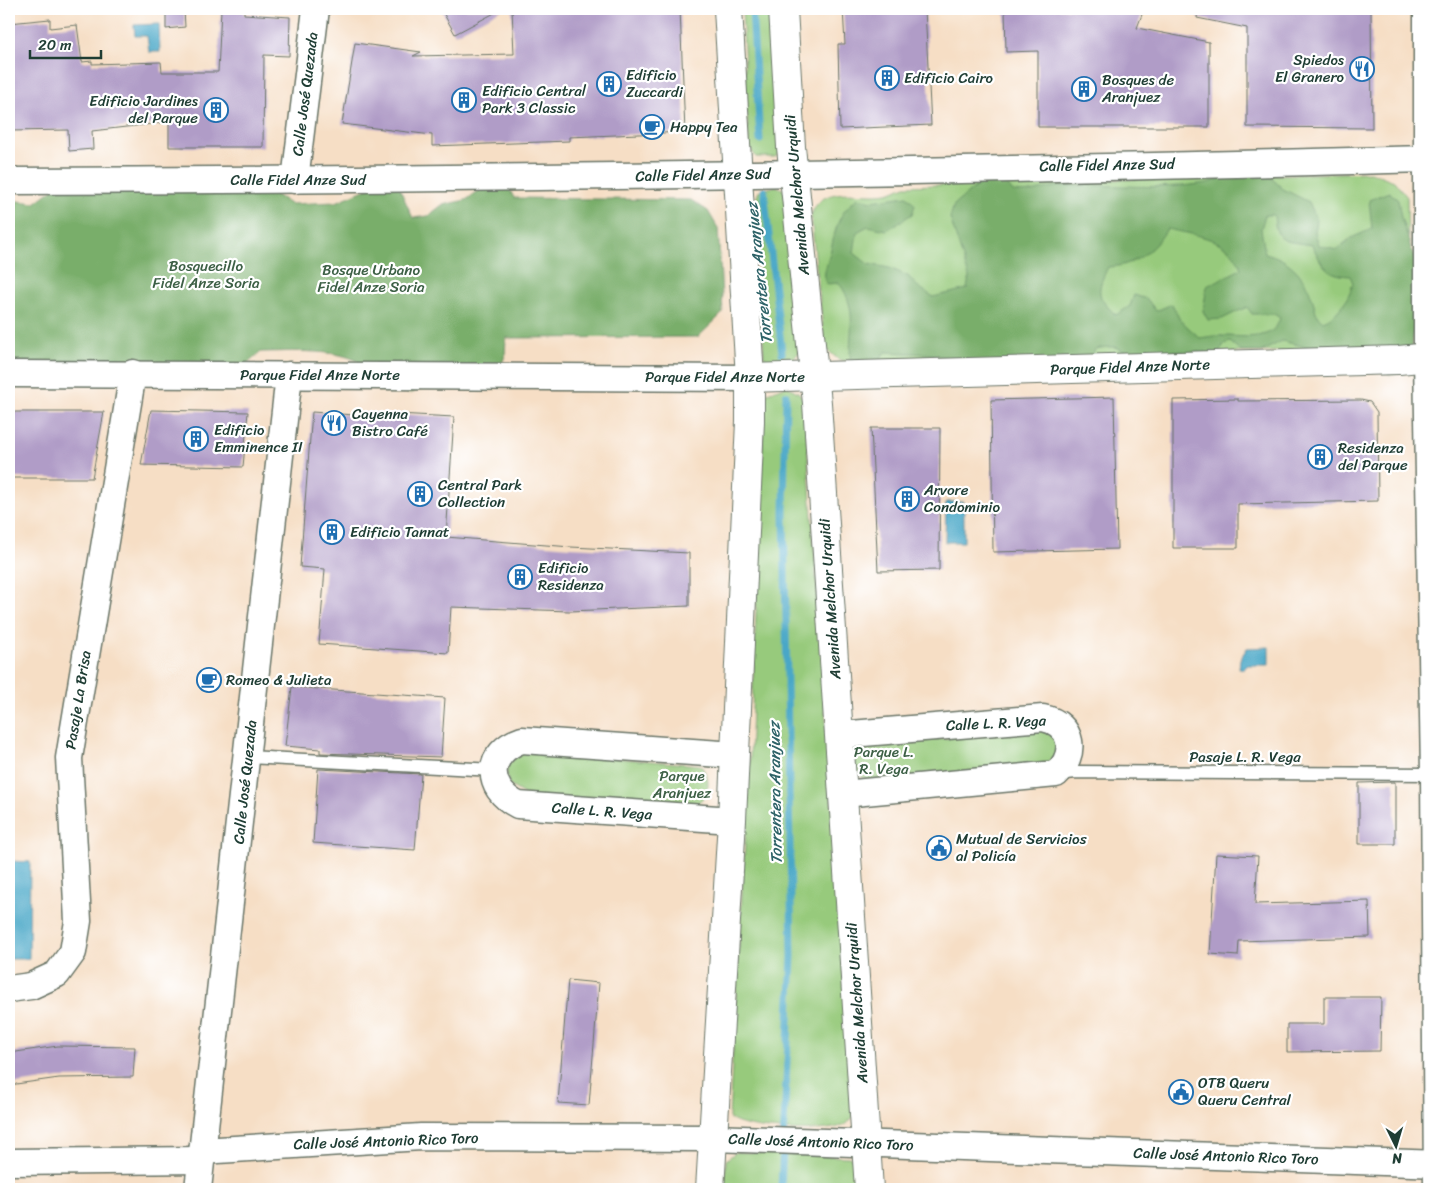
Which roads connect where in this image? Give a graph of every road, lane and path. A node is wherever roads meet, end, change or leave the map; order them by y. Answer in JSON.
{"nodes":[{"id":1,"x":316,"y":9,"type":"edge"},
{"id":2,"x":728,"y":9,"type":"edge"},
{"id":3,"x":782,"y":9,"type":"edge"},
{"id":4,"x":1427,"y":9,"type":"edge"},
{"id":5,"x":1426,"y":159,"type":"junction"},
{"id":6,"x":794,"y":173,"type":"junction"},
{"id":7,"x":738,"y":175,"type":"junction"},
{"id":8,"x":295,"y":180,"type":"junction"},
{"id":9,"x":9,"y":181,"type":"edge"},
{"id":10,"x":1434,"y":356,"type":"edge"},
{"id":11,"x":133,"y":373,"type":"junction"},
{"id":12,"x":9,"y":374,"type":"edge"},
{"id":13,"x":289,"y":375,"type":"junction"},
{"id":14,"x":814,"y":376,"type":"junction"},
{"id":15,"x":750,"y":378,"type":"junction"},
{"id":16,"x":839,"y":735,"type":"junction"},
{"id":17,"x":735,"y":754,"type":"junction"},
{"id":18,"x":248,"y":757,"type":"junction"},
{"id":19,"x":494,"y":770,"type":"junction"},
{"id":20,"x":1056,"y":774,"type":"junction"},
{"id":21,"x":1434,"y":774,"type":"junction"},
{"id":22,"x":843,"y":794,"type":"junction"},
{"id":23,"x":732,"y":820,"type":"junction"},
{"id":24,"x":9,"y":989,"type":"edge"},
{"id":25,"x":713,"y":1138,"type":"junction"},
{"id":26,"x":866,"y":1143,"type":"junction"},
{"id":27,"x":202,"y":1155,"type":"junction"},
{"id":28,"x":9,"y":1162,"type":"edge"},
{"id":29,"x":1438,"y":1172,"type":"edge"},
{"id":30,"x":198,"y":1189,"type":"edge"},
{"id":31,"x":710,"y":1189,"type":"edge"},
{"id":32,"x":869,"y":1189,"type":"edge"}],
"edges":[{"from":1,"to":8,"type":"street","name":"Calle José Quezada"},
{"from":2,"to":7,"type":"main road"},
{"from":3,"to":6,"type":"main road","name":"Avenida Melchor Urquidi"},
{"from":4,"to":5,"type":"street"},
{"from":5,"to":6,"type":"street","name":"Calle Fidel Anze Sud"},
{"from":5,"to":10,"type":"street"},
{"from":6,"to":7,"type":"street","name":"Calle Fidel Anze Sud"},
{"from":6,"to":14,"type":"main road","name":"Avenida Melchor Urquidi"},
{"from":7,"to":8,"type":"street","name":"Calle Fidel Anze Sud"},
{"from":7,"to":15,"type":"main road"},
{"from":8,"to":9,"type":"street","name":"Calle Fidel Anze Sud"},
{"from":10,"to":14,"type":"main road","name":"Parque Fidel Anze Norte"},
{"from":10,"to":21,"type":"street"},
{"from":11,"to":12,"type":"street","name":"Parque Fidel Anze Norte"},
{"from":11,"to":13,"type":"street","name":"Parque Fidel Anze Norte"},
{"from":11,"to":24,"type":"street","name":"Pasaje La Brisa"},
{"from":13,"to":15,"type":"street","name":"Parque Fidel Anze Norte"},
{"from":13,"to":18,"type":"street","name":"Calle José Quezada"},
{"from":14,"to":15,"type":"main road","name":"Parque Fidel Anze Norte"},
{"from":14,"to":16,"type":"main road","name":"Avenida Melchor Urquidi"},
{"from":15,"to":17,"type":"main road"},
{"from":16,"to":20,"type":"street","name":"Calle L. R. Vega"},
{"from":16,"to":22,"type":"main road","name":"Avenida Melchor Urquidi"},
{"from":17,"to":19,"type":"street"},
{"from":17,"to":23,"type":"main road"},
{"from":18,"to":19,"type":"lane"},
{"from":18,"to":27,"type":"street","name":"Calle José Quezada"},
{"from":19,"to":23,"type":"street","name":"Calle L. R. Vega"},
{"from":20,"to":21,"type":"lane","name":"Pasaje L. R. Vega"},
{"from":20,"to":22,"type":"street"},
{"from":21,"to":29,"type":"street"},
{"from":22,"to":26,"type":"main road","name":"Avenida Melchor Urquidi"},
{"from":23,"to":25,"type":"main road"},
{"from":25,"to":26,"type":"street","name":"Calle José Antonio Rico Toro"},
{"from":25,"to":27,"type":"street","name":"Calle José Antonio Rico Toro"},
{"from":25,"to":31,"type":"main road"},
{"from":26,"to":29,"type":"street","name":"Calle José Antonio Rico Toro"},
{"from":26,"to":32,"type":"main road","name":"Avenida Melchor Urquidi"},
{"from":27,"to":28,"type":"street","name":"Calle José Antonio Rico Toro"},
{"from":27,"to":30,"type":"street","name":"Calle José Quezada"}]}
